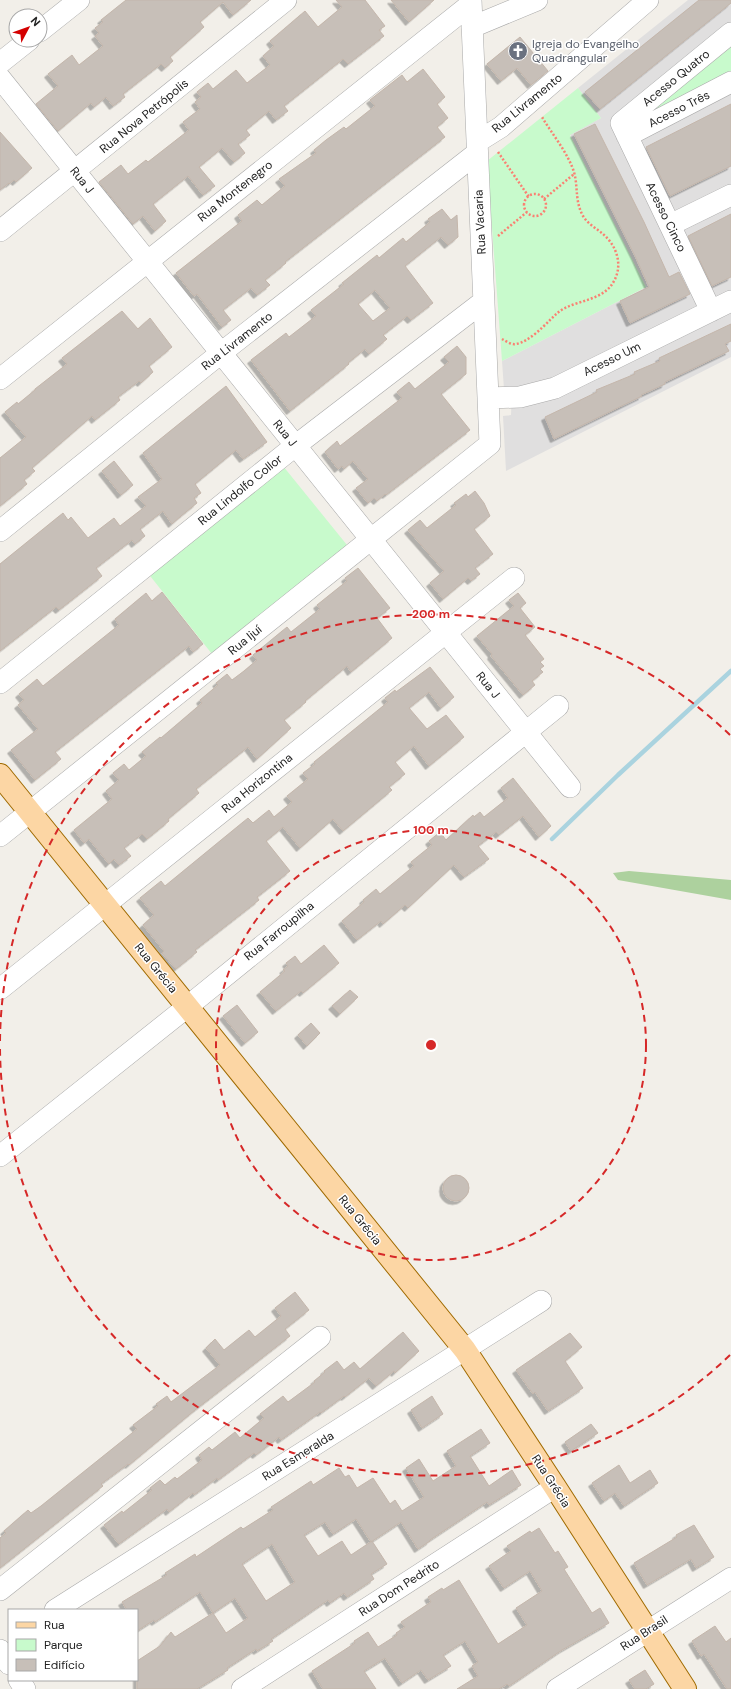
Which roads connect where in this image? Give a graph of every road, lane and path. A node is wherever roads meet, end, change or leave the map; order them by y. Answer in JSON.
{"nodes":[{"id":1,"x":79,"y":0,"type":"edge"},
{"id":2,"x":286,"y":0,"type":"edge"},
{"id":3,"x":538,"y":0,"type":"edge"},
{"id":4,"x":648,"y":0,"type":"edge"},
{"id":5,"x":471,"y":2,"type":"edge"},
{"id":6,"x":48,"y":25,"type":"edge"},
{"id":7,"x":472,"y":27,"type":"junction"},
{"id":8,"x":731,"y":33,"type":"edge"},
{"id":9,"x":19,"y":48,"type":"edge"},
{"id":10,"x":0,"y":64,"type":"edge"},
{"id":11,"x":0,"y":78,"type":"edge"},
{"id":12,"x":731,"y":82,"type":"edge"},
{"id":13,"x":542,"y":117,"type":"dead end"},
{"id":14,"x":624,"y":130,"type":"junction"},
{"id":15,"x":477,"y":147,"type":"junction"},
{"id":16,"x":498,"y":152,"type":"dead end"},
{"id":17,"x":75,"y":172,"type":"junction"},
{"id":18,"x":574,"y":174,"type":"junction"},
{"id":19,"x":731,"y":194,"type":"edge"},
{"id":20,"x":528,"y":197,"type":"junction"},
{"id":21,"x":544,"y":199,"type":"junction"},
{"id":22,"x":527,"y":212,"type":"junction"},
{"id":23,"x":670,"y":225,"type":"junction"},
{"id":24,"x":0,"y":231,"type":"edge"},
{"id":25,"x":493,"y":240,"type":"dead end"},
{"id":26,"x":147,"y":261,"type":"junction"},
{"id":27,"x":484,"y":301,"type":"junction"},
{"id":28,"x":731,"y":302,"type":"edge"},
{"id":29,"x":711,"y":311,"type":"junction"},
{"id":30,"x":500,"y":337,"type":"dead end"},
{"id":31,"x":221,"y":353,"type":"junction"},
{"id":32,"x":0,"y":379,"type":"edge"},
{"id":33,"x":488,"y":398,"type":"junction"},
{"id":34,"x":490,"y":444,"type":"joint"},
{"id":35,"x":296,"y":446,"type":"junction"},
{"id":36,"x":0,"y":531,"type":"edge"},
{"id":37,"x":371,"y":539,"type":"junction"},
{"id":38,"x":514,"y":578,"type":"dead end"},
{"id":39,"x":445,"y":632,"type":"junction"},
{"id":40,"x":0,"y":683,"type":"edge"},
{"id":41,"x":558,"y":706,"type":"dead end"},
{"id":42,"x":525,"y":731,"type":"junction"},
{"id":43,"x":0,"y":775,"type":"edge"},
{"id":44,"x":570,"y":787,"type":"dead end"},
{"id":45,"x":30,"y":812,"type":"junction"},
{"id":46,"x":0,"y":836,"type":"edge"},
{"id":47,"x":105,"y":905,"type":"junction"},
{"id":48,"x":0,"y":989,"type":"edge"},
{"id":49,"x":187,"y":1007,"type":"junction"},
{"id":50,"x":0,"y":1156,"type":"edge"},
{"id":51,"x":541,"y":1301,"type":"dead end"},
{"id":52,"x":320,"y":1337,"type":"dead end"},
{"id":53,"x":465,"y":1350,"type":"junction"},
{"id":54,"x":555,"y":1487,"type":"junction"},
{"id":55,"x":731,"y":1578,"type":"edge"},
{"id":56,"x":0,"y":1590,"type":"edge"},
{"id":57,"x":57,"y":1609,"type":"edge"},
{"id":58,"x":647,"y":1630,"type":"junction"},
{"id":59,"x":0,"y":1650,"type":"edge"},
{"id":60,"x":8,"y":1662,"type":"edge"},
{"id":61,"x":242,"y":1689,"type":"edge"},
{"id":62,"x":557,"y":1689,"type":"edge"},
{"id":63,"x":685,"y":1689,"type":"edge"}],
"edges":[{"from":1,"to":6,"type":"street"},
{"from":2,"to":17,"type":"street","name":"Rua Nova Petrópolis"},
{"from":3,"to":7,"type":"street"},
{"from":4,"to":15,"type":"street","name":"Rua Livramento"},
{"from":5,"to":7,"type":"street","name":"Rua Vacaria"},
{"from":5,"to":26,"type":"street","name":"Rua Montenegro"},
{"from":7,"to":15,"type":"street","name":"Rua Vacaria"},
{"from":8,"to":14,"type":"street","name":"Acesso Quatro"},
{"from":9,"to":10,"type":"street"},
{"from":11,"to":17,"type":"street","name":"Rua J"},
{"from":12,"to":14,"type":"street","name":"Acesso Três"},
{"from":13,"to":18,"type":"path"},
{"from":14,"to":23,"type":"street","name":"Acesso Cinco"},
{"from":15,"to":27,"type":"street","name":"Rua Vacaria"},
{"from":15,"to":31,"type":"street","name":"Rua Livramento"},
{"from":16,"to":20,"type":"path"},
{"from":17,"to":24,"type":"street","name":"Rua Nova Petrópolis"},
{"from":17,"to":26,"type":"street","name":"Rua J"},
{"from":18,"to":21,"type":"path"},
{"from":18,"to":30,"type":"path"},
{"from":19,"to":23,"type":"street"},
{"from":20,"to":21,"type":"path"},
{"from":20,"to":22,"type":"path"},
{"from":21,"to":22,"type":"path"},
{"from":22,"to":25,"type":"path"},
{"from":23,"to":29,"type":"street","name":"Acesso Cinco"},
{"from":26,"to":31,"type":"street","name":"Rua J"},
{"from":26,"to":32,"type":"street","name":"Rua Montenegro"},
{"from":27,"to":33,"type":"street","name":"Rua Vacaria"},
{"from":27,"to":35,"type":"street","name":"Rua Lindolfo Collor"},
{"from":28,"to":29,"type":"street","name":"Acesso Um"},
{"from":29,"to":33,"type":"street","name":"Acesso Um"},
{"from":31,"to":35,"type":"street","name":"Rua J"},
{"from":31,"to":36,"type":"street","name":"Rua Livramento"},
{"from":33,"to":34,"type":"street","name":"Rua Vacaria"},
{"from":34,"to":37,"type":"street","name":"Rua Ijuí"},
{"from":35,"to":37,"type":"street","name":"Rua J"},
{"from":35,"to":40,"type":"street","name":"Rua Lindolfo Collor"},
{"from":37,"to":39,"type":"street","name":"Rua J"},
{"from":37,"to":45,"type":"street","name":"Rua Ijuí"},
{"from":38,"to":39,"type":"street","name":"Rua Horizontina"},
{"from":39,"to":42,"type":"street","name":"Rua J"},
{"from":39,"to":47,"type":"street","name":"Rua Horizontina"},
{"from":41,"to":42,"type":"street","name":"Rua Farroupilha"},
{"from":42,"to":44,"type":"street","name":"Rua J"},
{"from":42,"to":49,"type":"street","name":"Rua Farroupilha"},
{"from":43,"to":45,"type":"main road","name":"Rua Grécia"},
{"from":45,"to":46,"type":"street","name":"Rua Ijuí"},
{"from":45,"to":47,"type":"main road","name":"Rua Grécia"},
{"from":47,"to":48,"type":"street","name":"Rua Horizontina"},
{"from":47,"to":49,"type":"main road","name":"Rua Grécia"},
{"from":49,"to":50,"type":"street","name":"Rua Farroupilha"},
{"from":49,"to":53,"type":"main road","name":"Rua Grécia"},
{"from":51,"to":53,"type":"street","name":"Rua Esmeralda"},
{"from":52,"to":56,"type":"street"},
{"from":53,"to":54,"type":"main road","name":"Rua Grécia"},
{"from":53,"to":57,"type":"street","name":"Rua Esmeralda"},
{"from":54,"to":58,"type":"main road","name":"Rua Grécia"},
{"from":54,"to":61,"type":"street","name":"Rua Dom Pedrito"},
{"from":55,"to":58,"type":"street","name":"Rua Brasil"},
{"from":58,"to":62,"type":"street","name":"Rua Brasil"},
{"from":58,"to":63,"type":"main road","name":"Rua Grécia"},
{"from":59,"to":60,"type":"street"}]}
